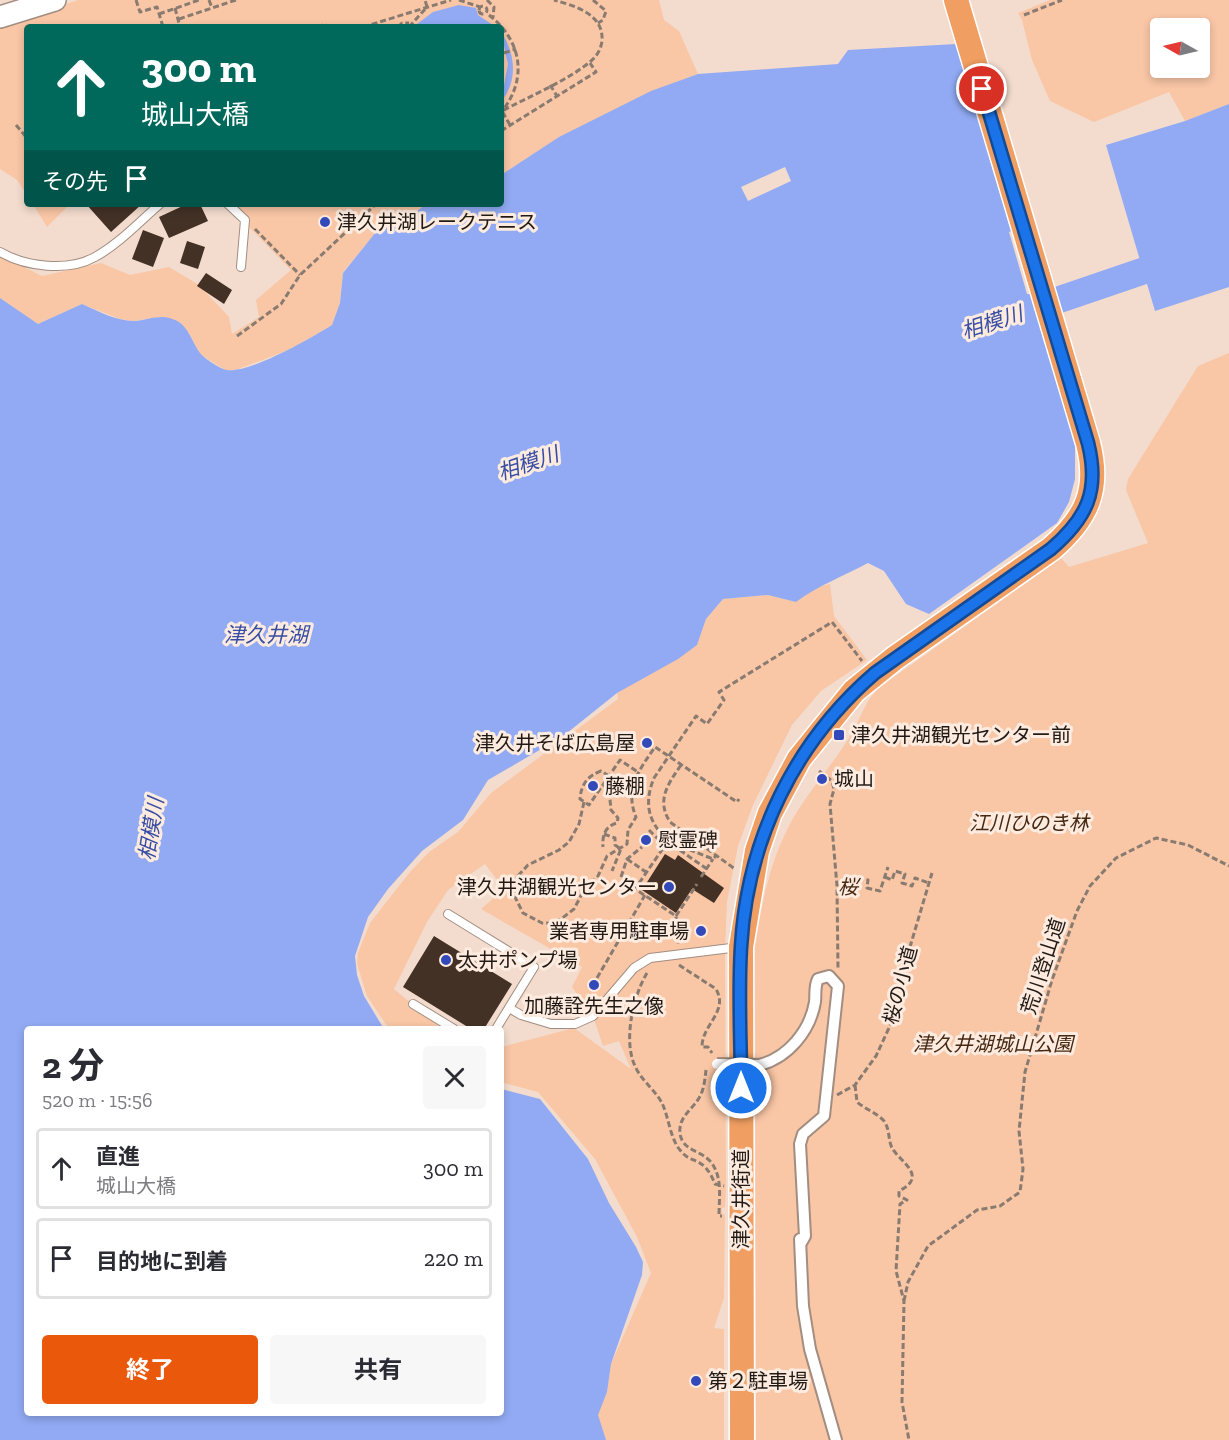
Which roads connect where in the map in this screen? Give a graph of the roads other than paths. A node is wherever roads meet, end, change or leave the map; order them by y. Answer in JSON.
{"nodes":[{"id":1,"x":55,"y":0,"type":"edge"},
{"id":2,"x":956,"y":0,"type":"edge"},
{"id":3,"x":0,"y":17,"type":"edge"},
{"id":4,"x":156,"y":207,"type":"edge"},
{"id":5,"x":231,"y":207,"type":"edge"},
{"id":6,"x":0,"y":252,"type":"edge"},
{"id":7,"x":241,"y":267,"type":"dead end"},
{"id":8,"x":448,"y":914,"type":"dead end"},
{"id":9,"x":741,"y":946,"type":"junction"},
{"id":10,"x":413,"y":1004,"type":"dead end"},
{"id":11,"x":509,"y":1008,"type":"junction"},
{"id":12,"x":449,"y":1026,"type":"edge"},
{"id":13,"x":498,"y":1026,"type":"edge"},
{"id":14,"x":712,"y":1064,"type":"road end"},
{"id":15,"x":742,"y":1440,"type":"edge"},
{"id":16,"x":837,"y":1440,"type":"edge"}],
"edges":[{"from":1,"to":3,"type":"main road"},
{"from":2,"to":9,"type":"highway","name":"津久井街道"},
{"from":4,"to":6,"type":"lane"},
{"from":5,"to":7,"type":"lane"},
{"from":8,"to":11,"type":"lane"},
{"from":9,"to":11,"type":"lane"},
{"from":9,"to":15,"type":"highway","name":"津久井街道"},
{"from":10,"to":12,"type":"lane"},
{"from":11,"to":13,"type":"lane"},
{"from":14,"to":16,"type":"street","bridge":true}]}
